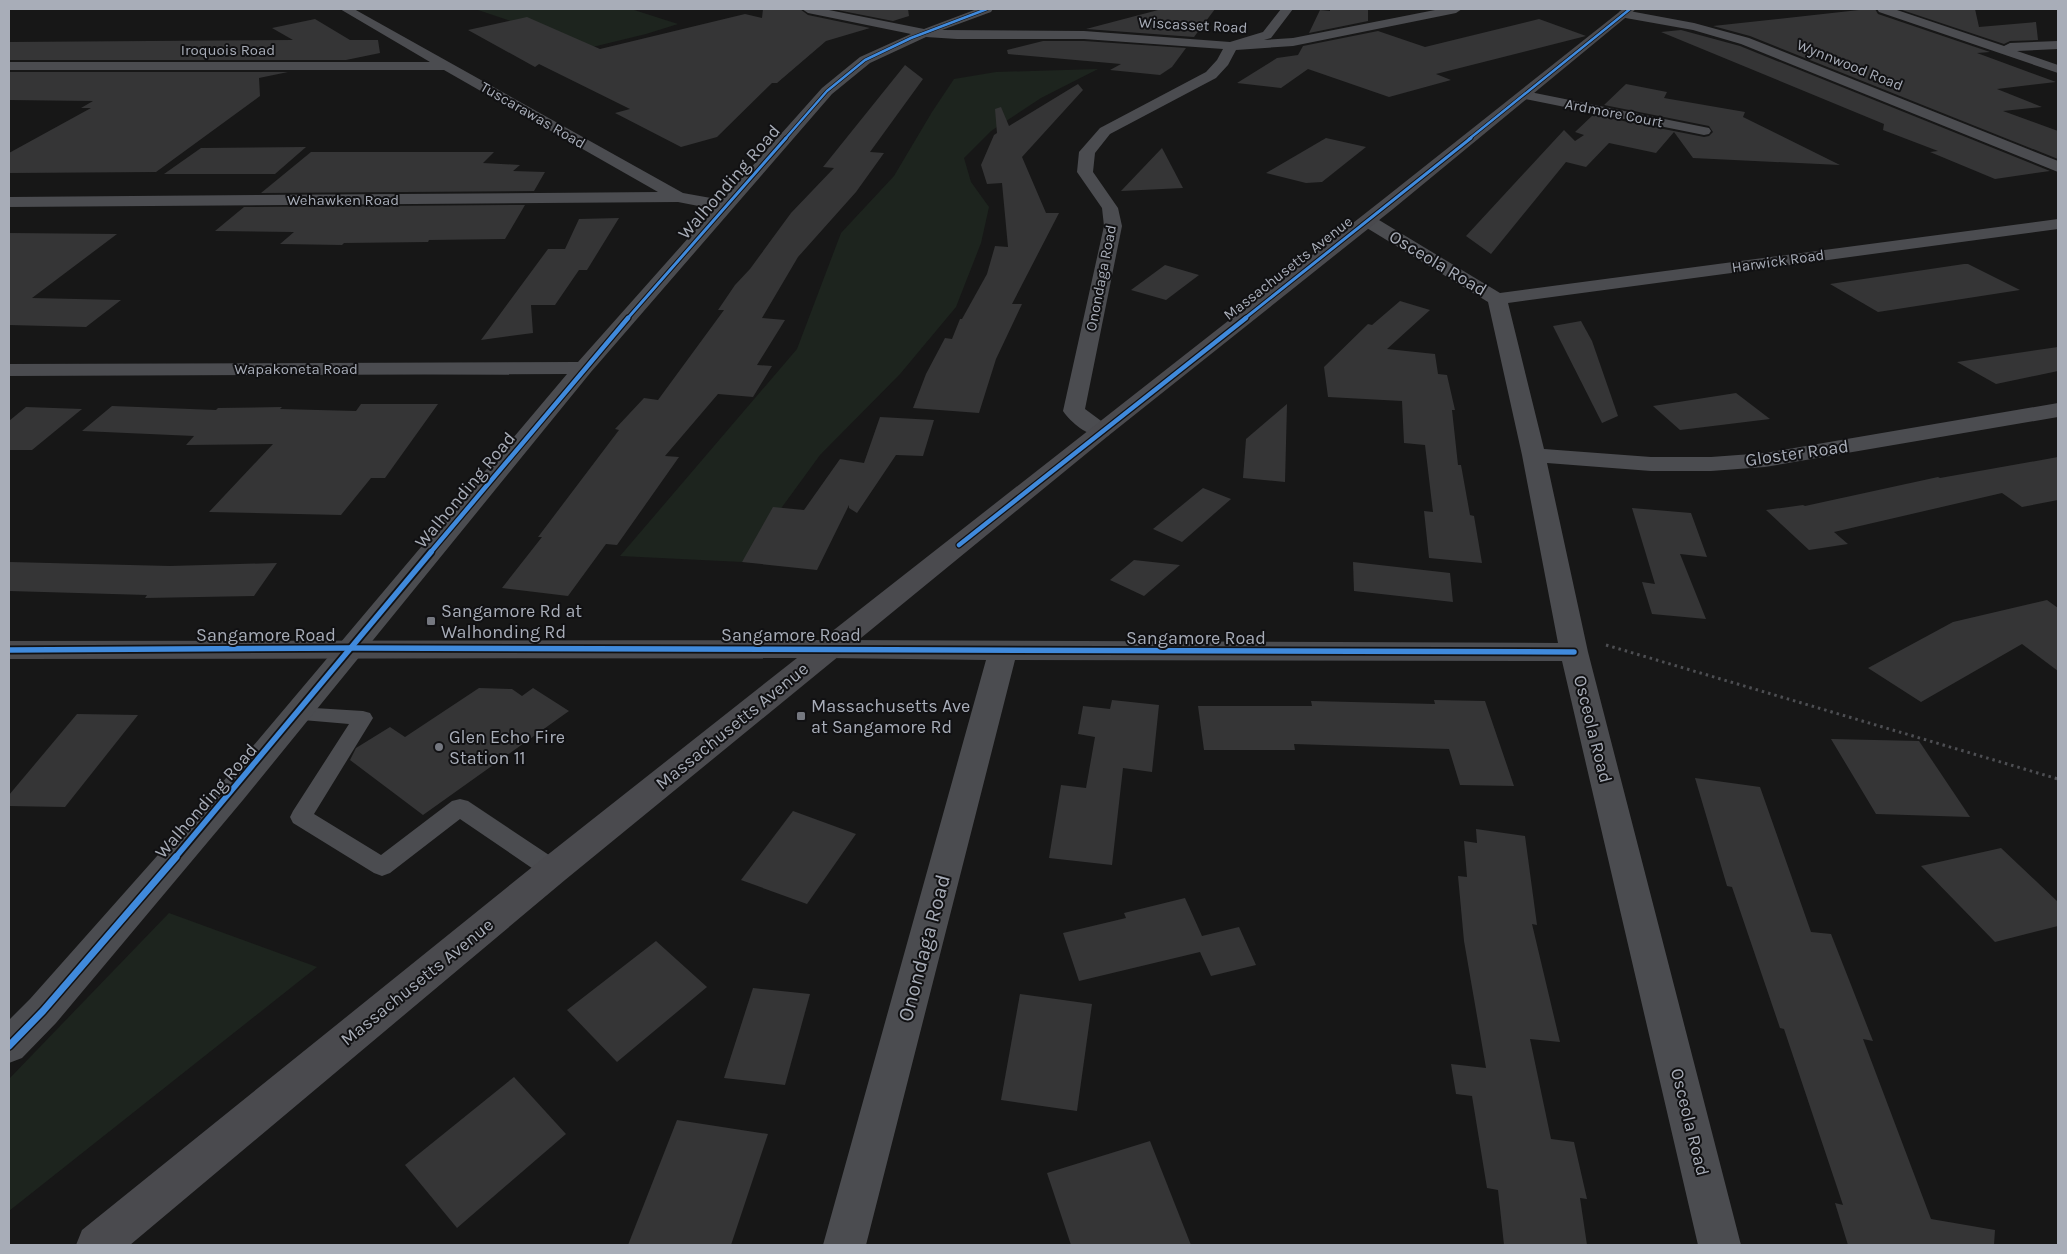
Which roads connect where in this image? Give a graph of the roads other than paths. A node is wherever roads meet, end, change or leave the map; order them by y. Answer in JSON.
{"nodes":[{"id":1,"x":346,"y":9,"type":"edge"},
{"id":2,"x":808,"y":9,"type":"edge"},
{"id":3,"x":987,"y":9,"type":"edge"},
{"id":4,"x":1287,"y":9,"type":"edge"},
{"id":5,"x":1456,"y":9,"type":"edge"},
{"id":6,"x":1883,"y":9,"type":"edge"},
{"id":7,"x":1627,"y":11,"type":"edge"},
{"id":8,"x":926,"y":32,"type":"junction"},
{"id":9,"x":2058,"y":44,"type":"edge"},
{"id":10,"x":1231,"y":46,"type":"junction"},
{"id":11,"x":1996,"y":48,"type":"junction"},
{"id":12,"x":447,"y":66,"type":"junction"},
{"id":13,"x":12,"y":68,"type":"edge"},
{"id":14,"x":2058,"y":69,"type":"edge"},
{"id":15,"x":1525,"y":95,"type":"junction"},
{"id":16,"x":1704,"y":130,"type":"dead end"},
{"id":17,"x":2058,"y":166,"type":"edge"},
{"id":18,"x":678,"y":198,"type":"junction"},
{"id":19,"x":9,"y":202,"type":"edge"},
{"id":20,"x":725,"y":206,"type":"junction"},
{"id":21,"x":1368,"y":221,"type":"junction"},
{"id":22,"x":2058,"y":224,"type":"edge"},
{"id":23,"x":1497,"y":299,"type":"junction"},
{"id":24,"x":584,"y":368,"type":"junction"},
{"id":25,"x":9,"y":370,"type":"edge"},
{"id":26,"x":2058,"y":410,"type":"edge"},
{"id":27,"x":1100,"y":432,"type":"junction"},
{"id":28,"x":1534,"y":455,"type":"junction"},
{"id":29,"x":1572,"y":643,"type":"junction"},
{"id":30,"x":352,"y":648,"type":"junction"},
{"id":31,"x":828,"y":649,"type":"junction"},
{"id":32,"x":9,"y":650,"type":"edge"},
{"id":33,"x":1003,"y":651,"type":"junction"},
{"id":34,"x":298,"y":714,"type":"junction"},
{"id":35,"x":553,"y":870,"type":"junction"},
{"id":36,"x":9,"y":1046,"type":"edge"},
{"id":37,"x":97,"y":1245,"type":"edge"},
{"id":38,"x":844,"y":1245,"type":"edge"},
{"id":39,"x":1720,"y":1245,"type":"edge"}],
"edges":[{"from":1,"to":12,"type":"street","name":"Tuscarawas Road"},
{"from":2,"to":8,"type":"street","name":"Wiscasset Road"},
{"from":3,"to":8,"type":"street","name":"Walhonding Road"},
{"from":4,"to":10,"type":"street"},
{"from":5,"to":10,"type":"street","name":"Wiscasset Road"},
{"from":6,"to":11,"type":"street"},
{"from":7,"to":15,"type":"main road","name":"Massachusetts Avenue"},
{"from":7,"to":17,"type":"street","name":"Wynnwood Road"},
{"from":8,"to":10,"type":"street","name":"Wiscasset Road"},
{"from":8,"to":20,"type":"street","name":"Walhonding Road"},
{"from":9,"to":11,"type":"street"},
{"from":10,"to":27,"type":"street","name":"Onondaga Road"},
{"from":11,"to":14,"type":"street"},
{"from":12,"to":13,"type":"street","name":"Iroquois Road"},
{"from":12,"to":18,"type":"street","name":"Tuscarawas Road"},
{"from":15,"to":16,"type":"street","name":"Ardmore Court"},
{"from":15,"to":21,"type":"main road","name":"Massachusetts Avenue"},
{"from":18,"to":19,"type":"street","name":"Wehawken Road"},
{"from":18,"to":20,"type":"street","name":"Tuscarawas Road"},
{"from":20,"to":24,"type":"street","name":"Walhonding Road"},
{"from":21,"to":23,"type":"street","name":"Osceola Road"},
{"from":21,"to":27,"type":"main road","name":"Massachusetts Avenue"},
{"from":22,"to":23,"type":"street","name":"Harwick Road"},
{"from":23,"to":28,"type":"street","name":"Osceola Road"},
{"from":24,"to":25,"type":"street","name":"Wapakoneta Road"},
{"from":24,"to":30,"type":"street","name":"Walhonding Road"},
{"from":26,"to":28,"type":"street","name":"Gloster Road"},
{"from":27,"to":31,"type":"main road","name":"Massachusetts Avenue"},
{"from":28,"to":29,"type":"street","name":"Osceola Road"},
{"from":29,"to":33,"type":"street","name":"Sangamore Road"},
{"from":29,"to":39,"type":"street","name":"Osceola Road"},
{"from":30,"to":31,"type":"main road","name":"Sangamore Road"},
{"from":30,"to":32,"type":"main road","name":"Sangamore Road"},
{"from":30,"to":34,"type":"street","name":"Walhonding Road"},
{"from":31,"to":33,"type":"street","name":"Sangamore Road"},
{"from":31,"to":35,"type":"main road","name":"Massachusetts Avenue"},
{"from":33,"to":38,"type":"street","name":"Onondaga Road"},
{"from":34,"to":35,"type":"lane"},
{"from":34,"to":36,"type":"street","name":"Walhonding Road"},
{"from":35,"to":37,"type":"main road","name":"Massachusetts Avenue"}]}
